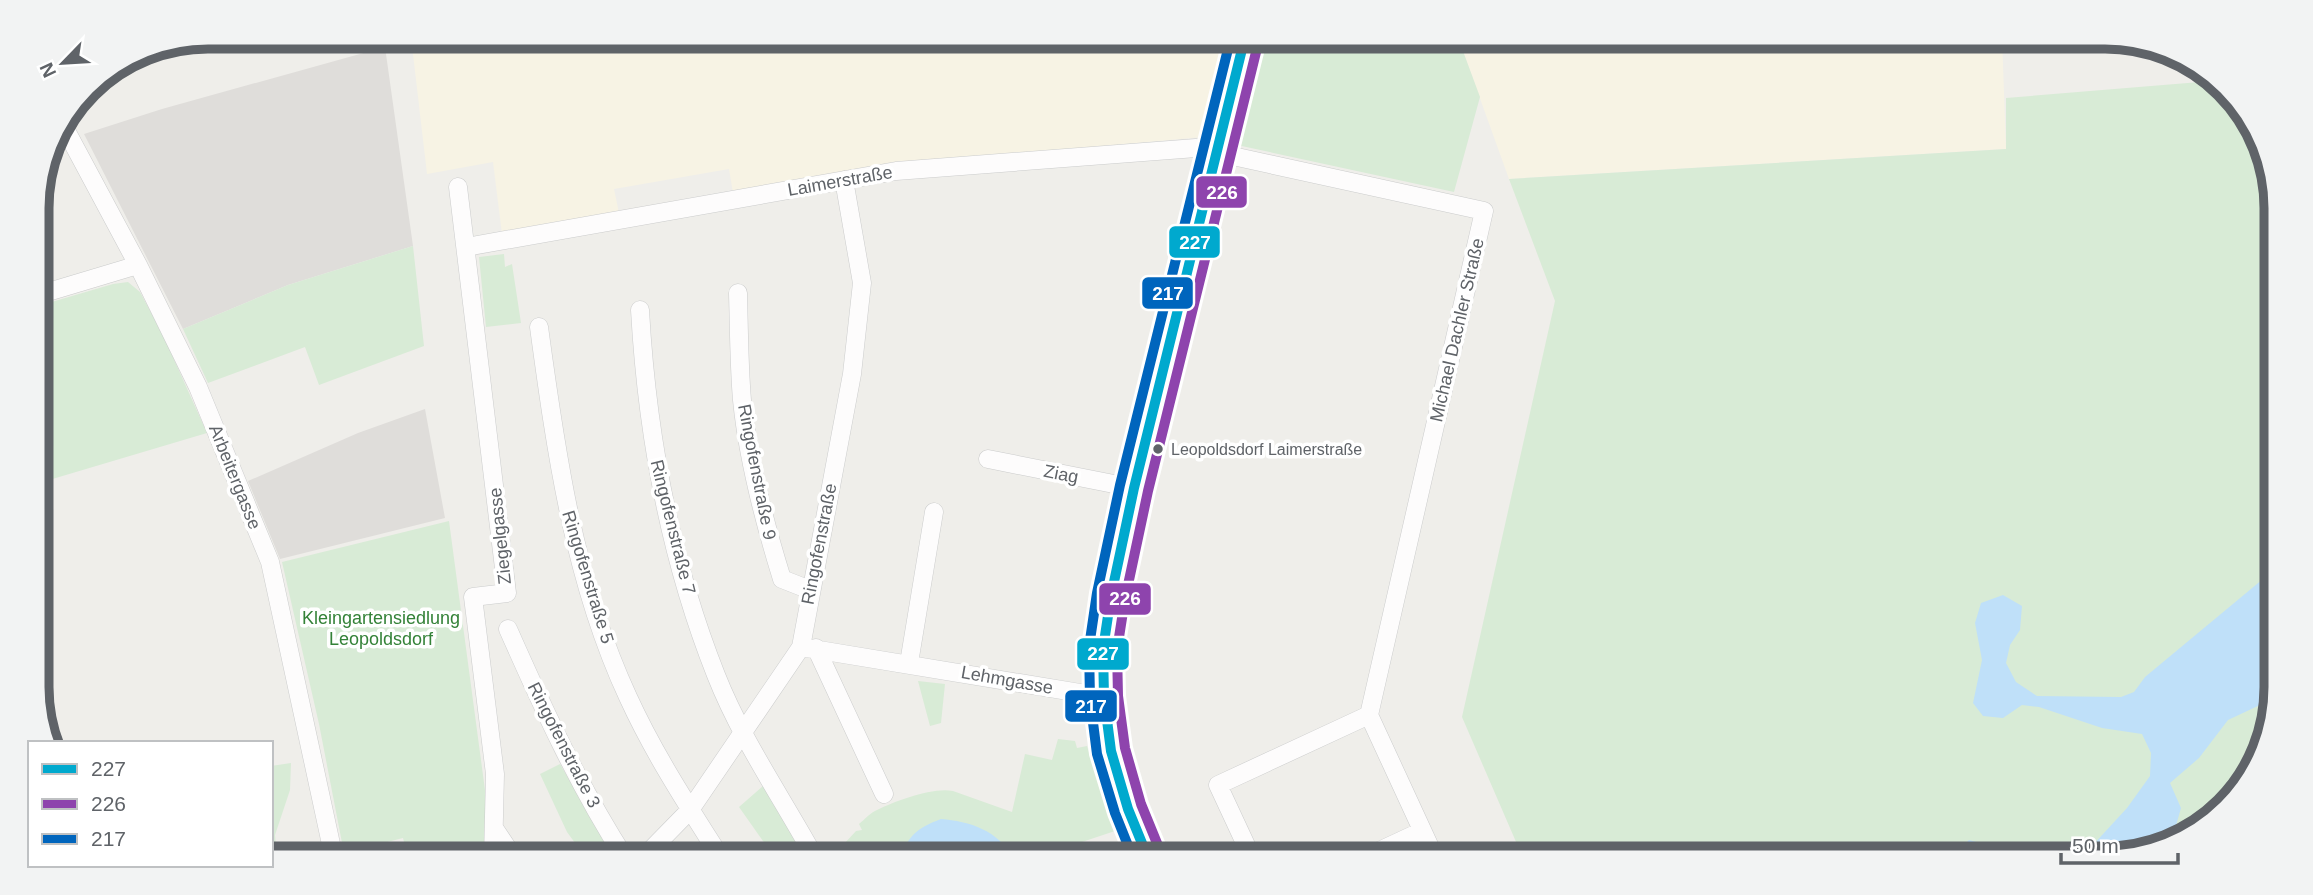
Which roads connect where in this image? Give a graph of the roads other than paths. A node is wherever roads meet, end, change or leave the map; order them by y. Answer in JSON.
{"nodes":[{"id":1,"x":1242,"y":49,"type":"edge"},
{"id":2,"x":67,"y":134,"type":"edge"},
{"id":3,"x":1217,"y":152,"type":"junction"},
{"id":4,"x":844,"y":180,"type":"junction"},
{"id":5,"x":458,"y":187,"type":"dead end"},
{"id":6,"x":466,"y":247,"type":"junction"},
{"id":7,"x":138,"y":265,"type":"junction"},
{"id":8,"x":49,"y":292,"type":"edge"},
{"id":9,"x":738,"y":292,"type":"dead end"},
{"id":10,"x":640,"y":310,"type":"dead end"},
{"id":11,"x":539,"y":327,"type":"dead end"},
{"id":12,"x":988,"y":460,"type":"dead end"},
{"id":13,"x":1134,"y":488,"type":"junction"},
{"id":14,"x":934,"y":512,"type":"dead end"},
{"id":15,"x":810,"y":590,"type":"junction"},
{"id":16,"x":508,"y":629,"type":"dead end"},
{"id":17,"x":808,"y":647,"type":"junction"},
{"id":18,"x":909,"y":663,"type":"junction"},
{"id":19,"x":1104,"y":697,"type":"junction"},
{"id":20,"x":1369,"y":715,"type":"junction"},
{"id":21,"x":743,"y":733,"type":"junction"},
{"id":22,"x":884,"y":794,"type":"dead end"},
{"id":23,"x":690,"y":810,"type":"junction"},
{"id":24,"x":495,"y":828,"type":"junction"},
{"id":25,"x":1422,"y":831,"type":"junction"},
{"id":26,"x":331,"y":846,"type":"edge"},
{"id":27,"x":494,"y":846,"type":"edge"},
{"id":28,"x":506,"y":846,"type":"edge"},
{"id":29,"x":618,"y":846,"type":"edge"},
{"id":30,"x":655,"y":846,"type":"edge"},
{"id":31,"x":713,"y":846,"type":"edge"},
{"id":32,"x":808,"y":846,"type":"edge"},
{"id":33,"x":1143,"y":846,"type":"edge"},
{"id":34,"x":1246,"y":846,"type":"edge"},
{"id":35,"x":1390,"y":846,"type":"edge"},
{"id":36,"x":1429,"y":846,"type":"edge"}],
"edges":[{"from":1,"to":3,"type":"street"},
{"from":2,"to":7,"type":"street","name":"Arbeitergasse"},
{"from":3,"to":4,"type":"street","name":"Laimerstraße"},
{"from":3,"to":13,"type":"street"},
{"from":3,"to":20,"type":"street","name":"Michael Dachler Straße"},
{"from":4,"to":6,"type":"street","name":"Laimerstraße"},
{"from":4,"to":15,"type":"street","name":"Ringofenstraße"},
{"from":5,"to":6,"type":"street","name":"Ziegelgasse"},
{"from":6,"to":24,"type":"street","name":"Ziegelgasse"},
{"from":7,"to":8,"type":"street"},
{"from":7,"to":26,"type":"street","name":"Arbeitergasse"},
{"from":9,"to":15,"type":"street","name":"Ringofenstraße 9"},
{"from":10,"to":21,"type":"street","name":"Ringofenstraße 7"},
{"from":11,"to":23,"type":"street","name":"Ringofenstraße 5"},
{"from":12,"to":13,"type":"street","name":"Ziag"},
{"from":13,"to":19,"type":"street"},
{"from":14,"to":18,"type":"street"},
{"from":15,"to":17,"type":"street","name":"Ringofenstraße"},
{"from":16,"to":29,"type":"street","name":"Ringofenstraße 3"},
{"from":17,"to":18,"type":"street","name":"Lehmgasse"},
{"from":17,"to":21,"type":"street","name":"Ringofenstraße"},
{"from":17,"to":22,"type":"street"},
{"from":18,"to":19,"type":"street","name":"Lehmgasse"},
{"from":19,"to":33,"type":"street"},
{"from":20,"to":25,"type":"street"},
{"from":20,"to":34,"type":"street"},
{"from":21,"to":23,"type":"street","name":"Ringofenstraße"},
{"from":21,"to":32,"type":"street","name":"Ringofenstraße 7"},
{"from":23,"to":30,"type":"street","name":"Ringofenstraße"},
{"from":23,"to":31,"type":"street","name":"Ringofenstraße 5"},
{"from":24,"to":27,"type":"street","name":"Ziegelgasse"},
{"from":24,"to":28,"type":"street"},
{"from":25,"to":35,"type":"street"},
{"from":25,"to":36,"type":"street"}]}
